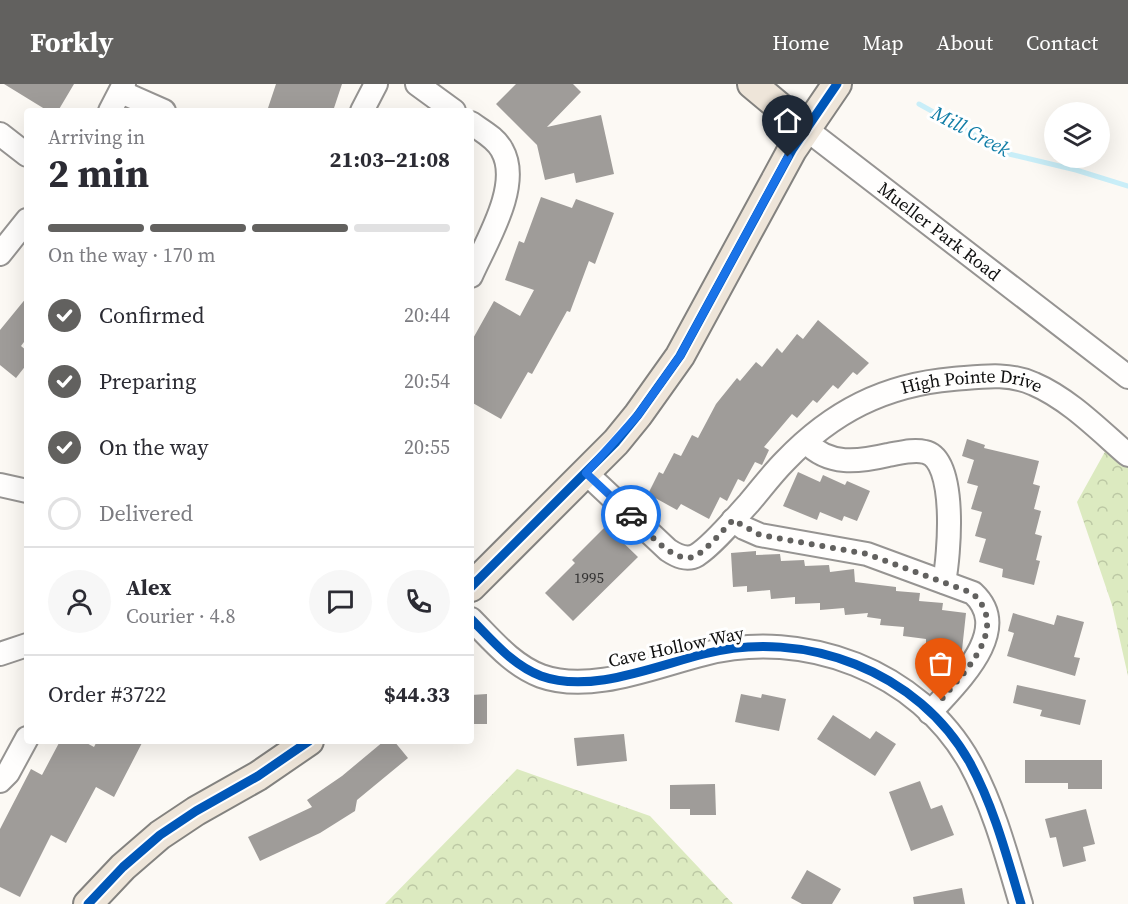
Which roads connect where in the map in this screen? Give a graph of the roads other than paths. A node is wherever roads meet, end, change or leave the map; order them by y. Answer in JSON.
{"nodes":[{"id":1,"x":376,"y":84,"type":"edge"},
{"id":2,"x":417,"y":84,"type":"edge"},
{"id":3,"x":752,"y":84,"type":"edge"},
{"id":4,"x":837,"y":84,"type":"edge"},
{"id":5,"x":118,"y":96,"type":"edge"},
{"id":6,"x":155,"y":108,"type":"edge"},
{"id":7,"x":364,"y":108,"type":"edge"},
{"id":8,"x":450,"y":108,"type":"edge"},
{"id":9,"x":474,"y":125,"type":"edge"},
{"id":10,"x":807,"y":129,"type":"junction"},
{"id":11,"x":0,"y":134,"type":"edge"},
{"id":12,"x":24,"y":153,"type":"edge"},
{"id":13,"x":24,"y":224,"type":"edge"},
{"id":14,"x":0,"y":254,"type":"edge"},
{"id":15,"x":474,"y":269,"type":"edge"},
{"id":16,"x":1128,"y":377,"type":"edge"},
{"id":17,"x":807,"y":441,"type":"junction"},
{"id":18,"x":1128,"y":455,"type":"edge"},
{"id":19,"x":586,"y":473,"type":"junction"},
{"id":20,"x":0,"y":485,"type":"edge"},
{"id":21,"x":24,"y":490,"type":"edge"},
{"id":22,"x":733,"y":520,"type":"junction"},
{"id":23,"x":944,"y":582,"type":"junction"},
{"id":24,"x":474,"y":584,"type":"edge"},
{"id":25,"x":474,"y":622,"type":"edge"},
{"id":26,"x":24,"y":646,"type":"edge"},
{"id":27,"x":0,"y":654,"type":"edge"},
{"id":28,"x":930,"y":713,"type":"junction"},
{"id":29,"x":24,"y":744,"type":"edge"},
{"id":30,"x":291,"y":746,"type":"edge"},
{"id":31,"x":0,"y":781,"type":"edge"},
{"id":32,"x":88,"y":904,"type":"edge"},
{"id":33,"x":1021,"y":904,"type":"edge"}],
"edges":[{"from":1,"to":7,"type":"street"},
{"from":2,"to":8,"type":"street"},
{"from":3,"to":10,"type":"main road","name":"Mueller Park Road"},
{"from":4,"to":10,"type":"main road"},
{"from":5,"to":6,"type":"street"},
{"from":9,"to":15,"type":"street"},
{"from":10,"to":16,"type":"street","name":"Mueller Park Road"},
{"from":10,"to":19,"type":"main road"},
{"from":11,"to":12,"type":"street"},
{"from":13,"to":14,"type":"street"},
{"from":17,"to":18,"type":"street","name":"High Pointe Drive"},
{"from":17,"to":22,"type":"street","name":"High Pointe Drive"},
{"from":17,"to":23,"type":"street"},
{"from":19,"to":22,"type":"street","name":"High Pointe Drive"},
{"from":19,"to":24,"type":"main road"},
{"from":20,"to":21,"type":"street"},
{"from":22,"to":23,"type":"street"},
{"from":23,"to":28,"type":"street"},
{"from":25,"to":28,"type":"street","name":"Cave Hollow Way"},
{"from":26,"to":27,"type":"street"},
{"from":28,"to":33,"type":"street","name":"Cave Hollow Way"},
{"from":29,"to":31,"type":"street"},
{"from":30,"to":32,"type":"main road"}]}
